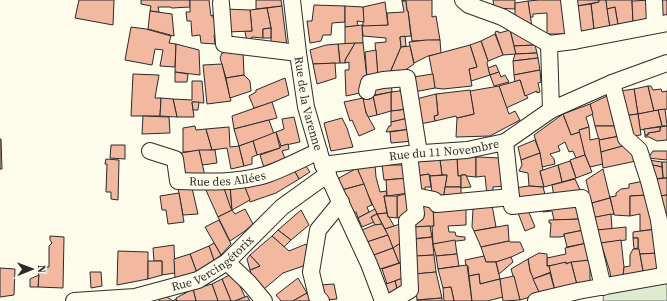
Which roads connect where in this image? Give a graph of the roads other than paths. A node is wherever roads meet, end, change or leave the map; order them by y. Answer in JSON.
{"nodes":[{"id":1,"x":292,"y":0,"type":"edge"},
{"id":2,"x":462,"y":0,"type":"edge"},
{"id":3,"x":569,"y":0,"type":"edge"},
{"id":4,"x":654,"y":0,"type":"edge"},
{"id":5,"x":221,"y":3,"type":"dead end"},
{"id":6,"x":661,"y":24,"type":"edge"},
{"id":7,"x":574,"y":41,"type":"junction"},
{"id":8,"x":549,"y":44,"type":"junction"},
{"id":9,"x":298,"y":53,"type":"junction"},
{"id":10,"x":667,"y":62,"type":"edge"},
{"id":11,"x":612,"y":83,"type":"junction"},
{"id":12,"x":367,"y":91,"type":"dead end"},
{"id":13,"x":550,"y":110,"type":"junction"},
{"id":14,"x":505,"y":142,"type":"junction"},
{"id":15,"x":150,"y":151,"type":"dead end"},
{"id":16,"x":414,"y":154,"type":"junction"},
{"id":17,"x":323,"y":164,"type":"junction"},
{"id":18,"x":415,"y":196,"type":"junction"},
{"id":19,"x":511,"y":197,"type":"junction"},
{"id":20,"x":341,"y":202,"type":"junction"},
{"id":21,"x":227,"y":262,"type":"junction"},
{"id":22,"x":667,"y":275,"type":"edge"},
{"id":23,"x":603,"y":286,"type":"junction"},
{"id":24,"x":110,"y":299,"type":"edge"},
{"id":25,"x":74,"y":301,"type":"edge"},
{"id":26,"x":264,"y":301,"type":"edge"},
{"id":27,"x":321,"y":301,"type":"edge"},
{"id":28,"x":383,"y":301,"type":"edge"},
{"id":29,"x":392,"y":301,"type":"edge"},
{"id":30,"x":536,"y":301,"type":"edge"}],
"edges":[{"from":1,"to":9,"type":"street","name":"Rue de la Varenne"},
{"from":2,"to":8,"type":"street"},
{"from":3,"to":7,"type":"street"},
{"from":4,"to":6,"type":"street"},
{"from":5,"to":9,"type":"street"},
{"from":6,"to":7,"type":"street"},
{"from":7,"to":8,"type":"street"},
{"from":8,"to":13,"type":"street"},
{"from":9,"to":17,"type":"street","name":"Rue de la Varenne"},
{"from":10,"to":11,"type":"street","name":"Rue du 11 Novembre"},
{"from":11,"to":13,"type":"street","name":"Rue du 11 Novembre"},
{"from":11,"to":22,"type":"street"},
{"from":12,"to":16,"type":"street"},
{"from":13,"to":14,"type":"street","name":"Rue du 11 Novembre"},
{"from":14,"to":16,"type":"street","name":"Rue du 11 Novembre"},
{"from":14,"to":19,"type":"street"},
{"from":15,"to":17,"type":"street","name":"Rue des Allées"},
{"from":16,"to":17,"type":"street","name":"Rue du 11 Novembre"},
{"from":16,"to":18,"type":"street"},
{"from":17,"to":20,"type":"street","name":"Rue de la Varenne"},
{"from":17,"to":21,"type":"street","name":"Rue Vercingétorix"},
{"from":18,"to":19,"type":"street"},
{"from":18,"to":29,"type":"street"},
{"from":19,"to":23,"type":"street"},
{"from":20,"to":27,"type":"street"},
{"from":20,"to":28,"type":"street","name":"Rue de la Varenne"},
{"from":21,"to":24,"type":"street","name":"Rue Vercingétorix"},
{"from":21,"to":26,"type":"street"},
{"from":22,"to":23,"type":"street"},
{"from":23,"to":30,"type":"street"},
{"from":24,"to":25,"type":"street","name":"Rue Vercingétorix"}]}
